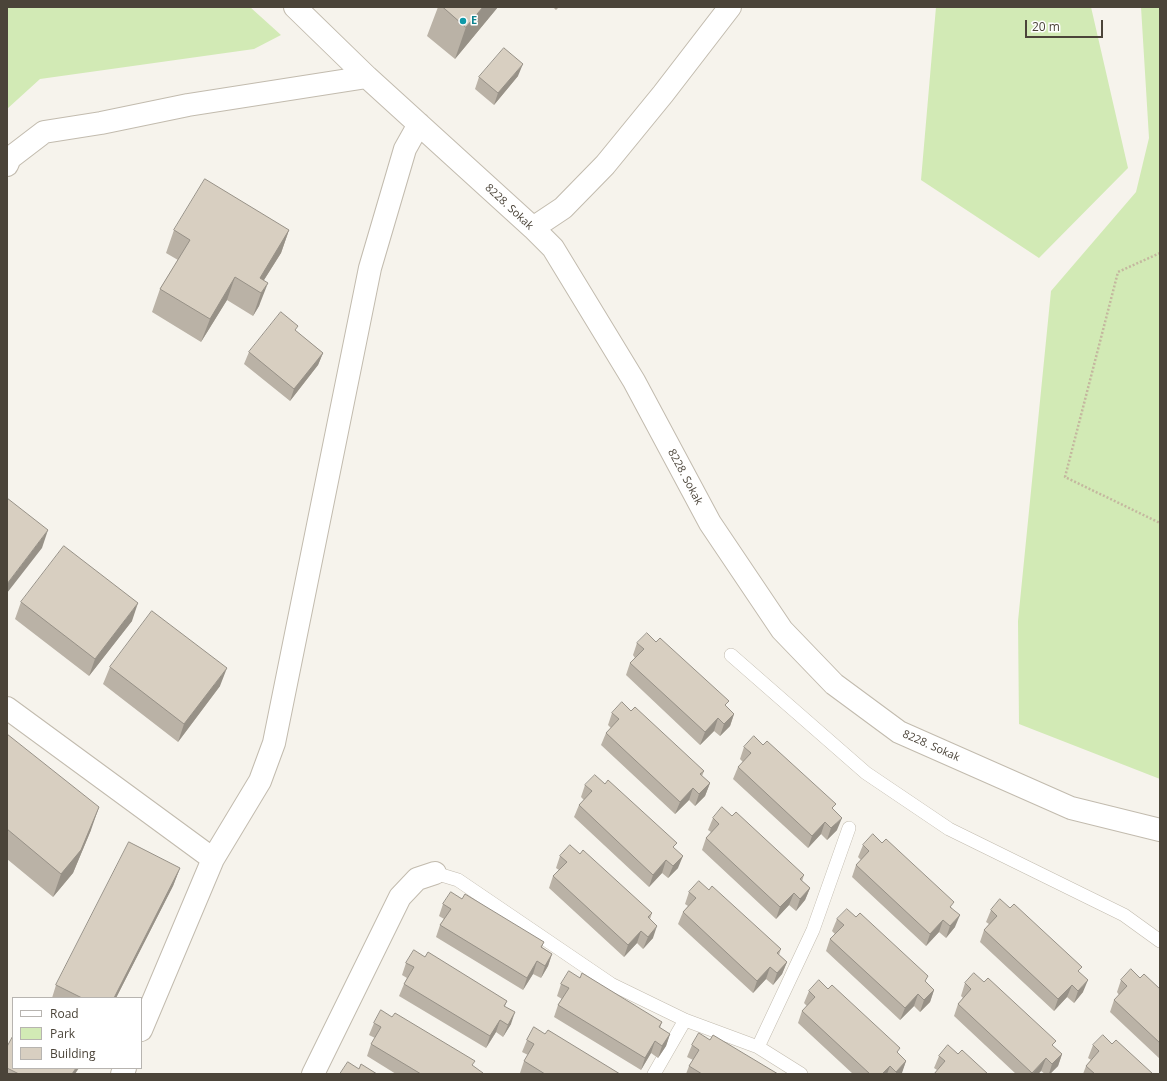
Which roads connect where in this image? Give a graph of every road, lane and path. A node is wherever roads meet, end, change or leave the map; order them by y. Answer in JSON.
{"nodes":[{"id":1,"x":295,"y":7,"type":"edge"},
{"id":2,"x":730,"y":7,"type":"edge"},
{"id":3,"x":367,"y":77,"type":"junction"},
{"id":4,"x":419,"y":124,"type":"junction"},
{"id":5,"x":7,"y":165,"type":"edge"},
{"id":6,"x":533,"y":228,"type":"junction"},
{"id":7,"x":1160,"y":253,"type":"edge"},
{"id":8,"x":1160,"y":523,"type":"edge"},
{"id":9,"x":731,"y":655,"type":"dead end"},
{"id":10,"x":7,"y":708,"type":"edge"},
{"id":11,"x":849,"y":828,"type":"dead end"},
{"id":12,"x":1160,"y":830,"type":"edge"},
{"id":13,"x":214,"y":859,"type":"junction"},
{"id":14,"x":435,"y":873,"type":"joint"},
{"id":15,"x":1160,"y":941,"type":"edge"},
{"id":16,"x":685,"y":1020,"type":"junction"},
{"id":17,"x":142,"y":1028,"type":"edge"},
{"id":18,"x":758,"y":1047,"type":"junction"},
{"id":19,"x":313,"y":1074,"type":"edge"},
{"id":20,"x":654,"y":1074,"type":"edge"},
{"id":21,"x":801,"y":1074,"type":"edge"}],
"edges":[{"from":1,"to":3,"type":"street","name":"8228. Sokak"},
{"from":2,"to":6,"type":"street"},
{"from":3,"to":4,"type":"street","name":"8228. Sokak"},
{"from":3,"to":5,"type":"street"},
{"from":4,"to":6,"type":"street","name":"8228. Sokak"},
{"from":4,"to":13,"type":"street"},
{"from":6,"to":12,"type":"street","name":"8228. Sokak"},
{"from":7,"to":8,"type":"path"},
{"from":9,"to":15,"type":"lane"},
{"from":10,"to":13,"type":"street"},
{"from":11,"to":18,"type":"lane"},
{"from":13,"to":17,"type":"street"},
{"from":14,"to":16,"type":"lane"},
{"from":14,"to":19,"type":"street"},
{"from":16,"to":18,"type":"lane"},
{"from":16,"to":20,"type":"lane"},
{"from":18,"to":21,"type":"lane"}]}
